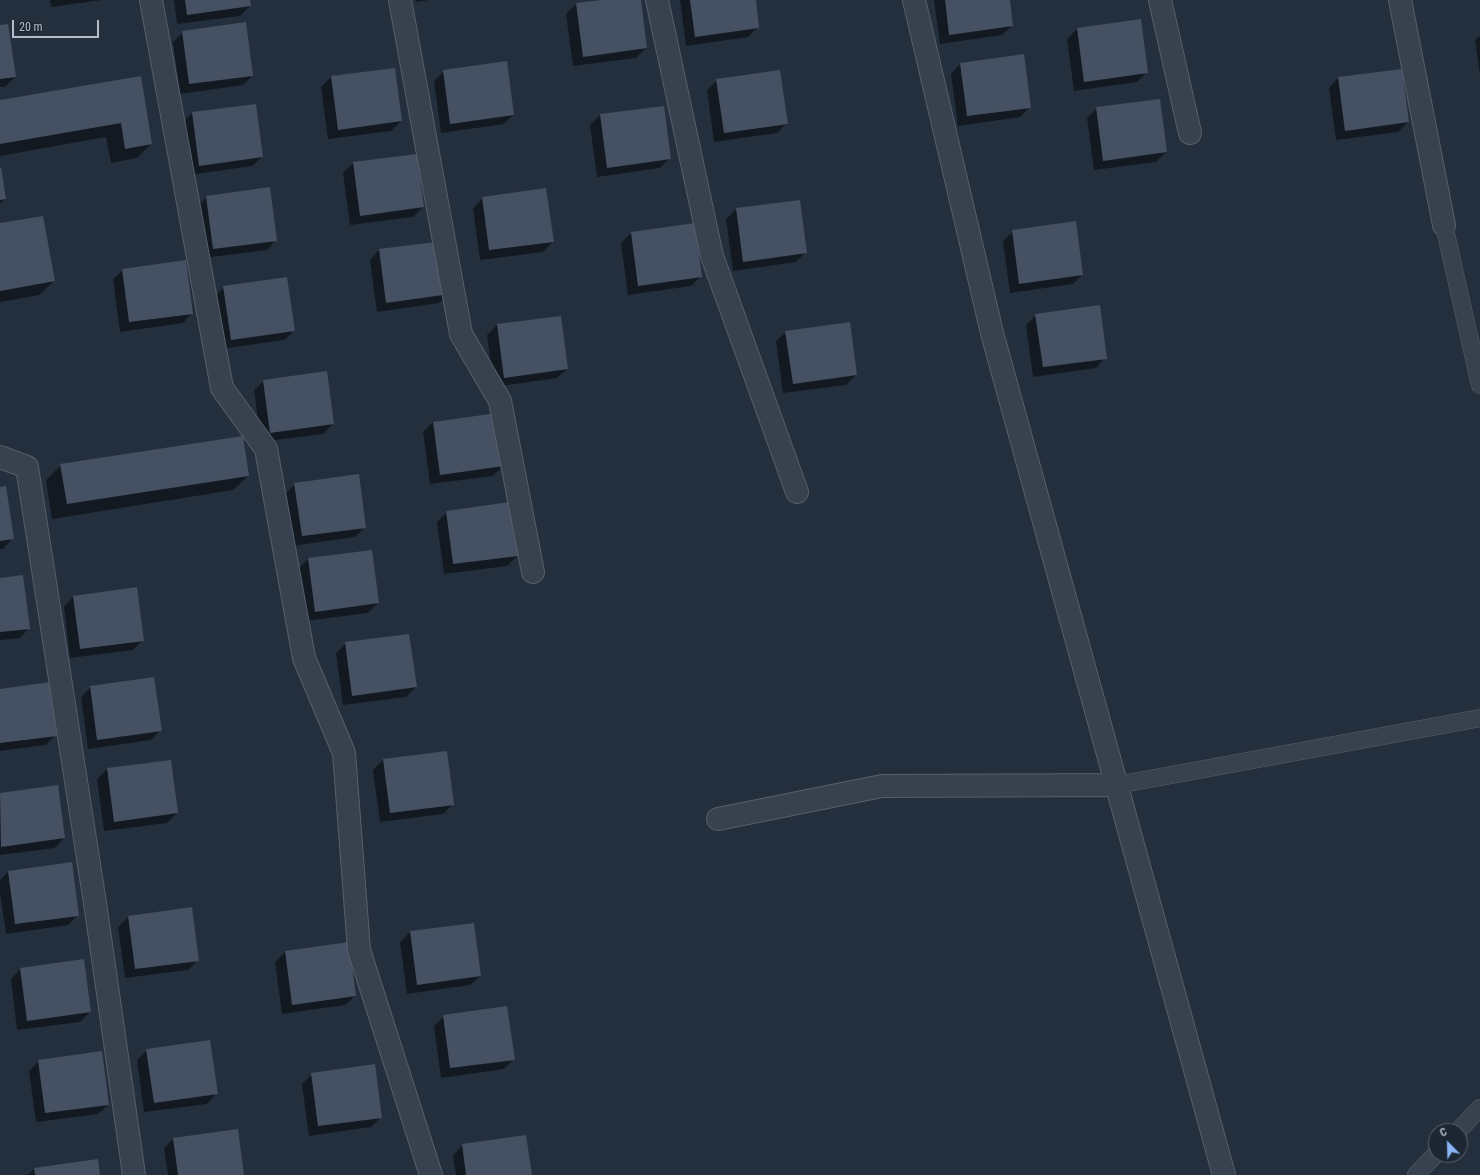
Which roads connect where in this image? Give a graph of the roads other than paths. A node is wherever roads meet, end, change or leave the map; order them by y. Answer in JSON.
{"nodes":[{"id":1,"x":151,"y":0,"type":"edge"},
{"id":2,"x":400,"y":0,"type":"edge"},
{"id":3,"x":657,"y":0,"type":"edge"},
{"id":4,"x":914,"y":0,"type":"edge"},
{"id":5,"x":1160,"y":0,"type":"edge"},
{"id":6,"x":1400,"y":0,"type":"edge"},
{"id":7,"x":1190,"y":133,"type":"dead end"},
{"id":8,"x":1444,"y":225,"type":"joint"},
{"id":9,"x":1480,"y":385,"type":"edge"},
{"id":10,"x":0,"y":457,"type":"edge"},
{"id":11,"x":797,"y":492,"type":"dead end"},
{"id":12,"x":533,"y":572,"type":"dead end"},
{"id":13,"x":1480,"y":718,"type":"edge"},
{"id":14,"x":1117,"y":785,"type":"junction"},
{"id":15,"x":718,"y":819,"type":"dead end"},
{"id":16,"x":1480,"y":1108,"type":"edge"},
{"id":17,"x":1466,"y":1123,"type":"edge"},
{"id":18,"x":1428,"y":1162,"type":"edge"},
{"id":19,"x":134,"y":1175,"type":"edge"},
{"id":20,"x":431,"y":1175,"type":"edge"},
{"id":21,"x":1224,"y":1175,"type":"edge"},
{"id":22,"x":1416,"y":1175,"type":"edge"}],
"edges":[{"from":1,"to":20,"type":"street"},
{"from":2,"to":12,"type":"street"},
{"from":3,"to":11,"type":"street"},
{"from":4,"to":14,"type":"street"},
{"from":5,"to":7,"type":"street"},
{"from":6,"to":8,"type":"street"},
{"from":8,"to":9,"type":"lane"},
{"from":10,"to":19,"type":"street"},
{"from":13,"to":14,"type":"lane"},
{"from":14,"to":15,"type":"street"},
{"from":14,"to":21,"type":"street"},
{"from":16,"to":17,"type":"lane"},
{"from":18,"to":22,"type":"lane"}]}
